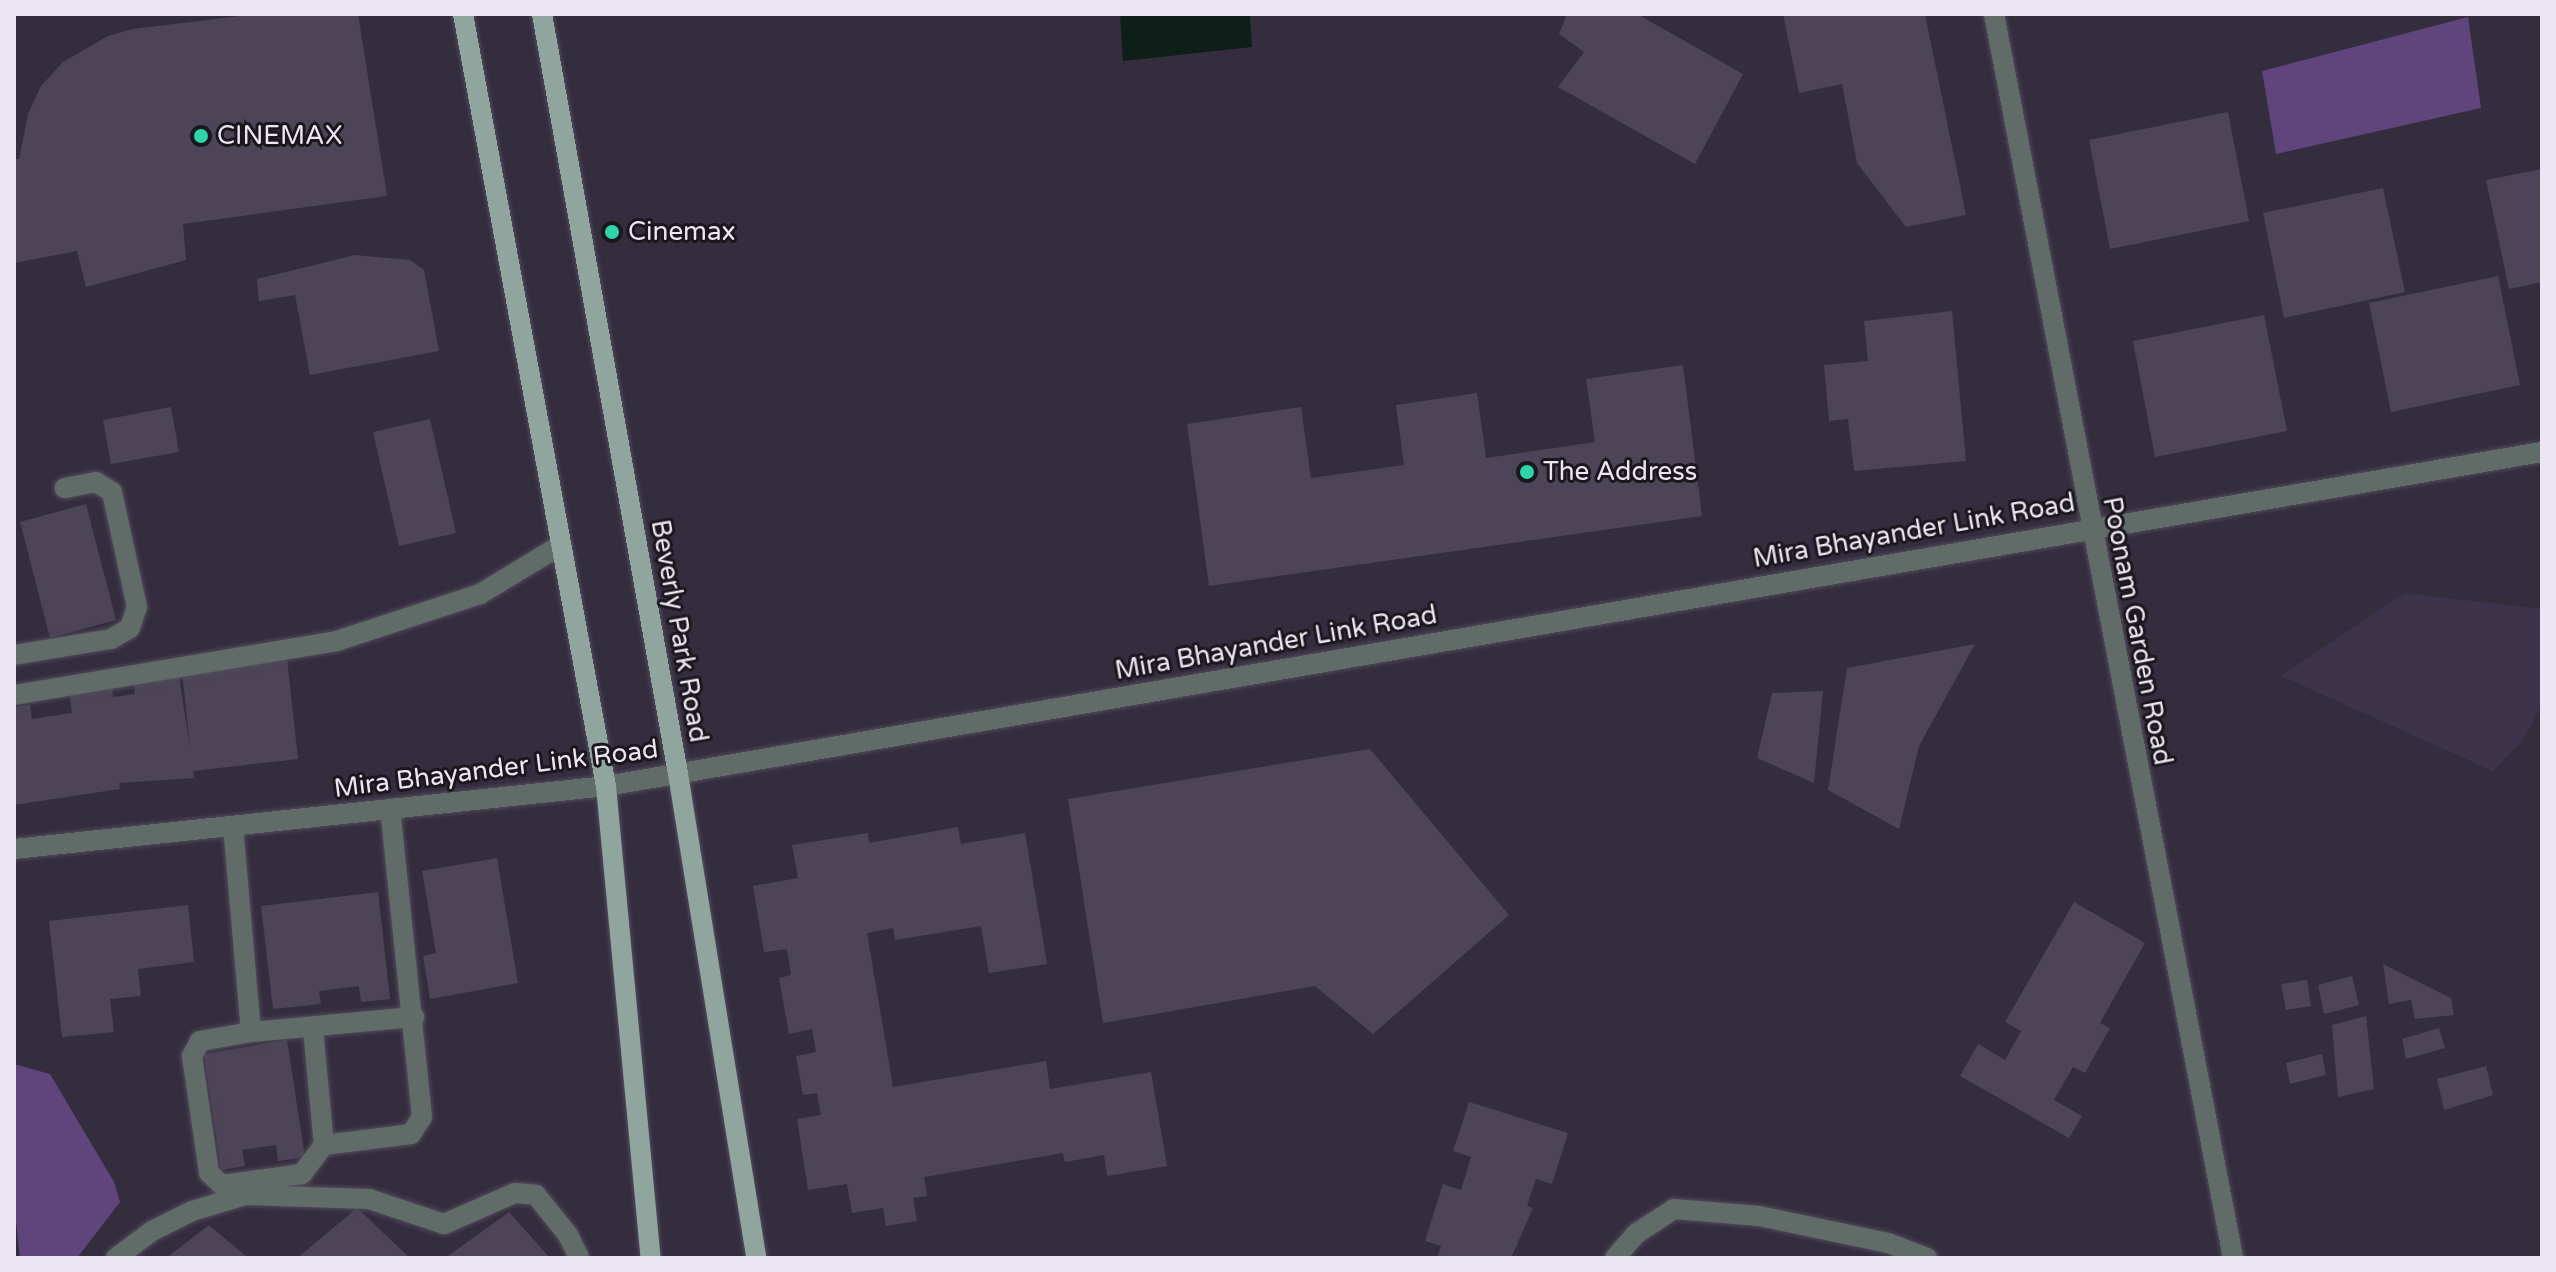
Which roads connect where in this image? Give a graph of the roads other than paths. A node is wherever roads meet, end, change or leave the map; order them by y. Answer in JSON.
{"nodes":[{"id":1,"x":463,"y":14,"type":"edge"},
{"id":2,"x":542,"y":14,"type":"edge"},
{"id":3,"x":1994,"y":14,"type":"edge"},
{"id":4,"x":2542,"y":452,"type":"edge"},
{"id":5,"x":65,"y":488,"type":"dead end"},
{"id":6,"x":2090,"y":527,"type":"junction"},
{"id":7,"x":561,"y":545,"type":"junction"},
{"id":8,"x":14,"y":655,"type":"edge"},
{"id":9,"x":14,"y":695,"type":"edge"},
{"id":10,"x":678,"y":774,"type":"junction"},
{"id":11,"x":606,"y":786,"type":"junction"},
{"id":12,"x":390,"y":809,"type":"junction"},
{"id":13,"x":233,"y":826,"type":"junction"},
{"id":14,"x":14,"y":849,"type":"edge"},
{"id":15,"x":414,"y":1017,"type":"junction"},
{"id":16,"x":313,"y":1029,"type":"junction"},
{"id":17,"x":251,"y":1032,"type":"junction"},
{"id":18,"x":324,"y":1145,"type":"junction"},
{"id":19,"x":116,"y":1258,"type":"edge"},
{"id":20,"x":579,"y":1258,"type":"edge"},
{"id":21,"x":651,"y":1258,"type":"edge"},
{"id":22,"x":756,"y":1258,"type":"edge"},
{"id":23,"x":1615,"y":1258,"type":"edge"},
{"id":24,"x":1927,"y":1258,"type":"edge"},
{"id":25,"x":2233,"y":1258,"type":"edge"}],
"edges":[{"from":1,"to":7,"type":"main road"},
{"from":2,"to":10,"type":"main road","name":"Beverly Park Road"},
{"from":3,"to":6,"type":"street","name":"Poonam Garden Road"},
{"from":4,"to":6,"type":"street","name":"Mira Bhayander Link Road"},
{"from":5,"to":8,"type":"street"},
{"from":6,"to":10,"type":"street","name":"Mira Bhayander Link Road"},
{"from":6,"to":25,"type":"street","name":"Poonam Garden Road"},
{"from":7,"to":9,"type":"street"},
{"from":7,"to":11,"type":"main road"},
{"from":10,"to":11,"type":"street","name":"Mira Bhayander Link Road"},
{"from":10,"to":22,"type":"main road","name":"Beverly Park Road"},
{"from":11,"to":12,"type":"street","name":"Mira Bhayander Link Road"},
{"from":11,"to":21,"type":"main road"},
{"from":12,"to":13,"type":"street","name":"Mira Bhayander Link Road"},
{"from":12,"to":15,"type":"street"},
{"from":13,"to":14,"type":"street","name":"Mira Bhayander Link Road"},
{"from":13,"to":17,"type":"street"},
{"from":15,"to":16,"type":"street"},
{"from":15,"to":18,"type":"street"},
{"from":16,"to":17,"type":"street"},
{"from":16,"to":18,"type":"street"},
{"from":17,"to":18,"type":"street"},
{"from":19,"to":20,"type":"street"},
{"from":23,"to":24,"type":"street"}]}
